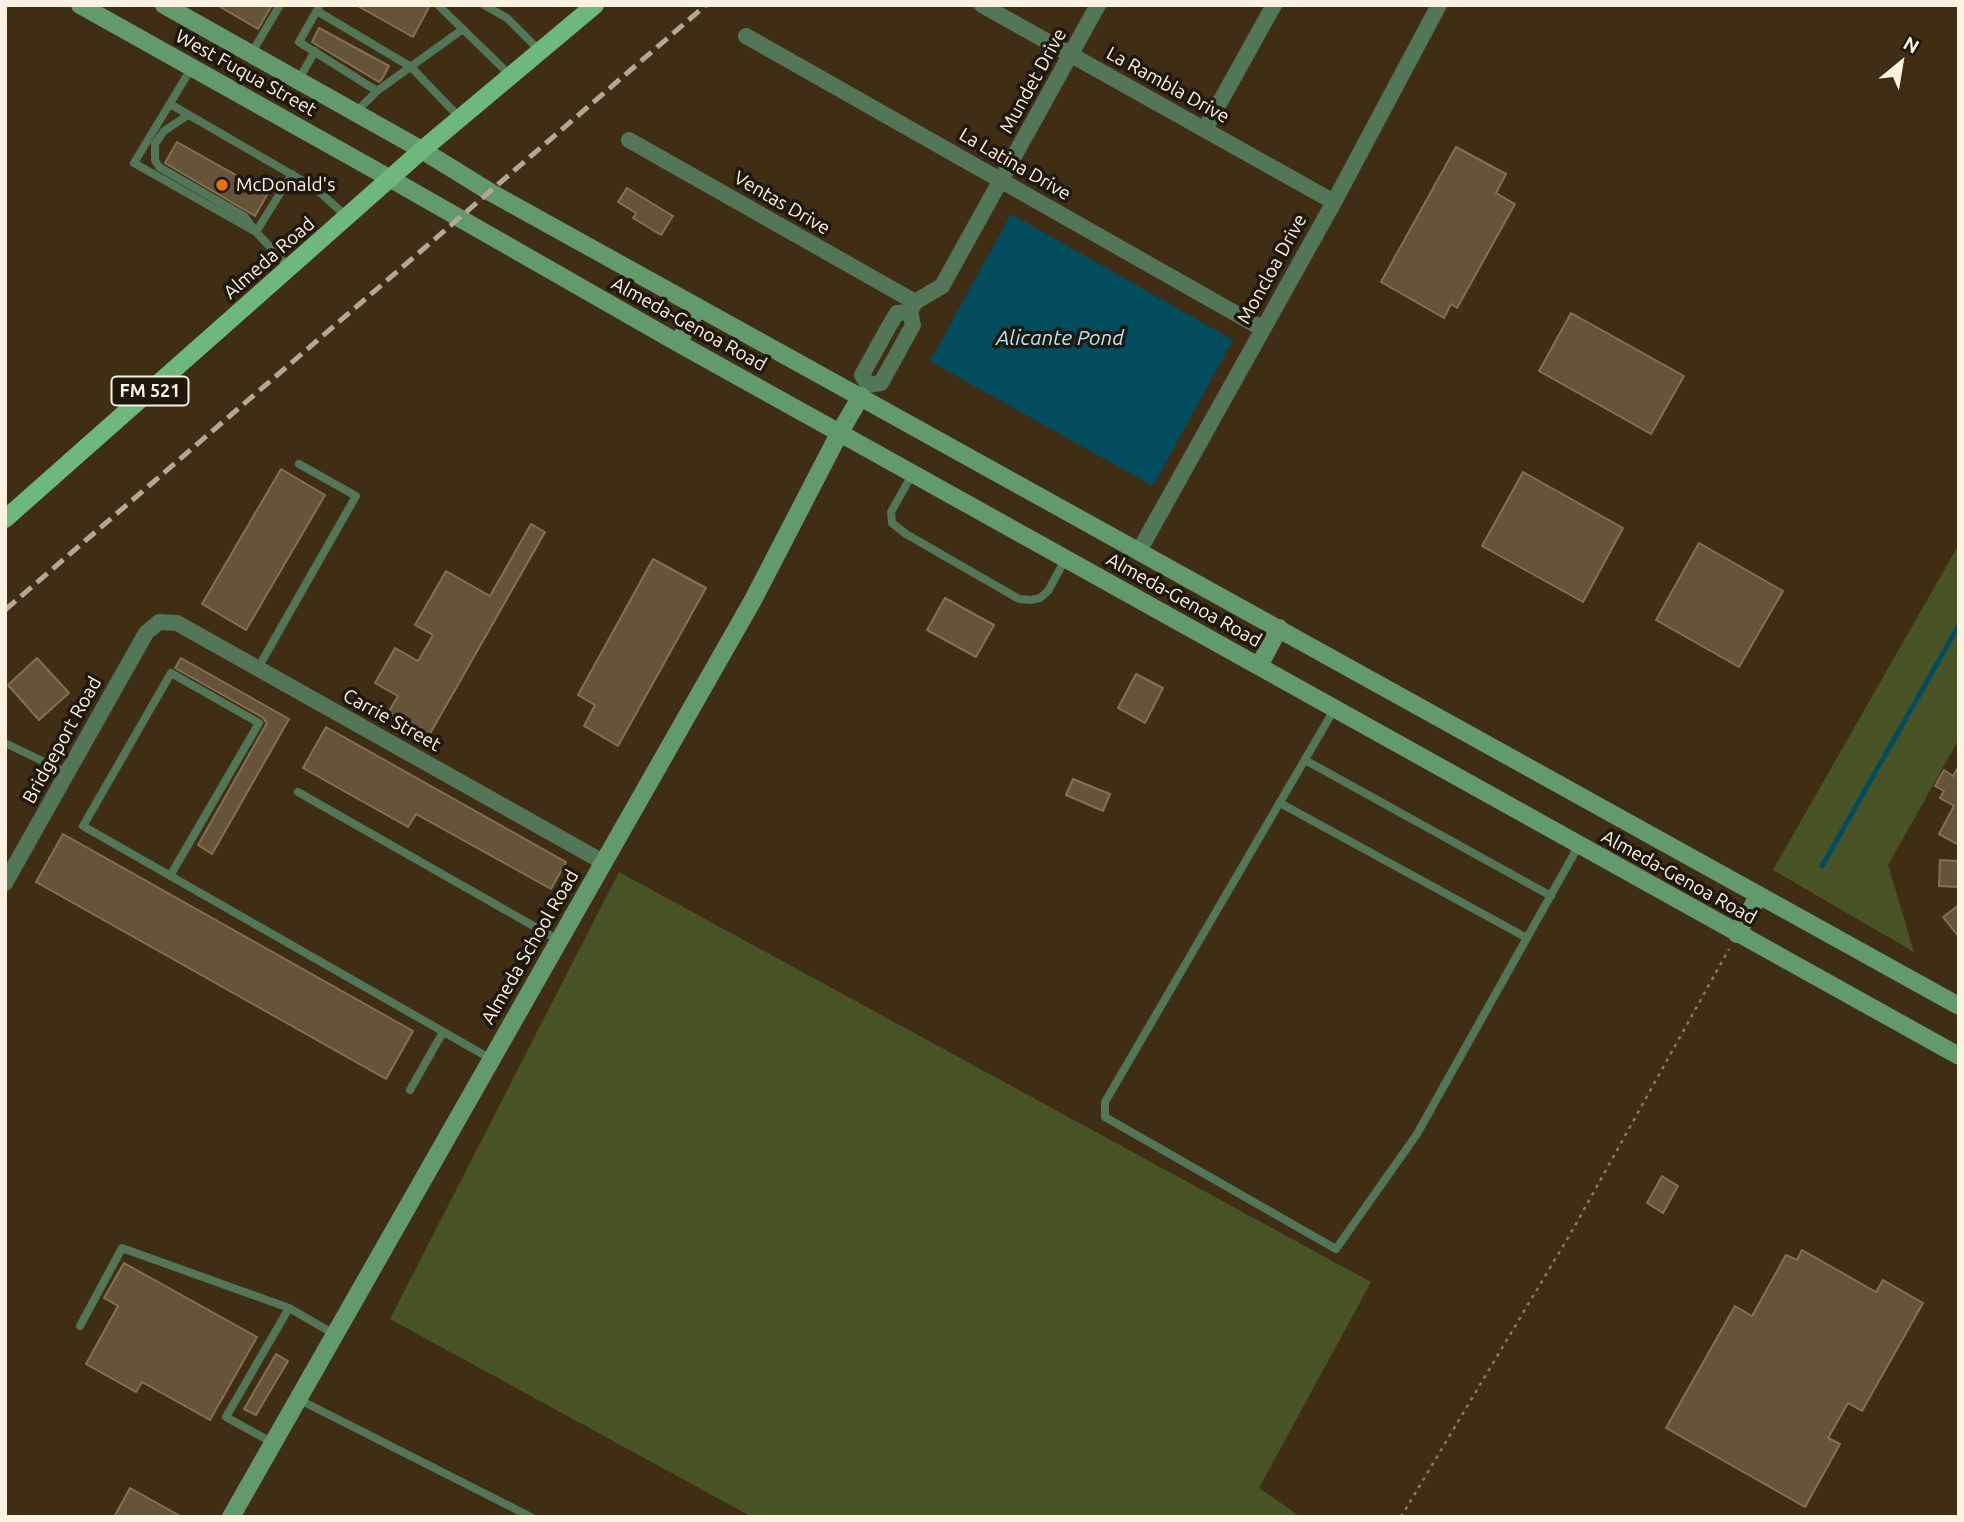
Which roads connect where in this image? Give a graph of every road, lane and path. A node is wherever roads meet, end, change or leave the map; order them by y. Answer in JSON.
{"nodes":[{"id":1,"x":80,"y":5,"type":"edge"},
{"id":2,"x":164,"y":5,"type":"edge"},
{"id":3,"x":280,"y":5,"type":"edge"},
{"id":4,"x":438,"y":5,"type":"edge"},
{"id":5,"x":484,"y":5,"type":"edge"},
{"id":6,"x":595,"y":5,"type":"edge"},
{"id":7,"x":982,"y":5,"type":"edge"},
{"id":8,"x":1098,"y":5,"type":"edge"},
{"id":9,"x":1273,"y":5,"type":"edge"},
{"id":10,"x":1439,"y":5,"type":"edge"},
{"id":11,"x":319,"y":8,"type":"edge"},
{"id":12,"x":463,"y":29,"type":"junction"},
{"id":13,"x":746,"y":36,"type":"dead end"},
{"id":14,"x":315,"y":51,"type":"junction"},
{"id":15,"x":540,"y":51,"type":"junction"},
{"id":16,"x":251,"y":54,"type":"junction"},
{"id":17,"x":1071,"y":55,"type":"junction"},
{"id":18,"x":192,"y":67,"type":"junction"},
{"id":19,"x":411,"y":67,"type":"junction"},
{"id":20,"x":511,"y":76,"type":"junction"},
{"id":21,"x":298,"y":80,"type":"junction"},
{"id":22,"x":377,"y":91,"type":"junction"},
{"id":23,"x":170,"y":104,"type":"junction"},
{"id":24,"x":355,"y":113,"type":"junction"},
{"id":25,"x":188,"y":115,"type":"junction"},
{"id":26,"x":461,"y":118,"type":"junction"},
{"id":27,"x":1205,"y":129,"type":"junction"},
{"id":28,"x":629,"y":140,"type":"dead end"},
{"id":29,"x":422,"y":150,"type":"junction"},
{"id":30,"x":292,"y":174,"type":"junction"},
{"id":31,"x":391,"y":178,"type":"junction"},
{"id":32,"x":1002,"y":181,"type":"junction"},
{"id":33,"x":1334,"y":202,"type":"junction"},
{"id":34,"x":347,"y":217,"type":"junction"},
{"id":35,"x":257,"y":232,"type":"junction"},
{"id":36,"x":290,"y":268,"type":"junction"},
{"id":37,"x":698,"y":307,"type":"junction"},
{"id":38,"x":912,"y":307,"type":"junction"},
{"id":39,"x":1263,"y":330,"type":"junction"},
{"id":40,"x":678,"y":343,"type":"junction"},
{"id":41,"x":878,"y":345,"type":"junction"},
{"id":42,"x":896,"y":355,"type":"junction"},
{"id":43,"x":865,"y":391,"type":"junction"},
{"id":44,"x":840,"y":432,"type":"junction"},
{"id":45,"x":299,"y":464,"type":"dead end"},
{"id":46,"x":913,"y":473,"type":"junction"},
{"id":47,"x":5,"y":519,"type":"edge"},
{"id":48,"x":1139,"y":551,"type":"junction"},
{"id":49,"x":1066,"y":558,"type":"junction"},
{"id":50,"x":159,"y":622,"type":"joint"},
{"id":51,"x":1279,"y":628,"type":"junction"},
{"id":52,"x":1259,"y":666,"type":"junction"},
{"id":53,"x":258,"y":669,"type":"junction"},
{"id":54,"x":1335,"y":708,"type":"junction"},
{"id":55,"x":5,"y":743,"type":"edge"},
{"id":56,"x":1305,"y":760,"type":"junction"},
{"id":57,"x":67,"y":773,"type":"junction"},
{"id":58,"x":298,"y":792,"type":"dead end"},
{"id":59,"x":1280,"y":803,"type":"junction"},
{"id":60,"x":1579,"y":845,"type":"junction"},
{"id":61,"x":603,"y":862,"type":"junction"},
{"id":62,"x":170,"y":876,"type":"junction"},
{"id":63,"x":5,"y":883,"type":"edge"},
{"id":64,"x":1759,"y":895,"type":"junction"},
{"id":65,"x":1551,"y":896,"type":"junction"},
{"id":66,"x":1737,"y":934,"type":"junction"},
{"id":67,"x":1527,"y":938,"type":"junction"},
{"id":68,"x":558,"y":940,"type":"junction"},
{"id":69,"x":1959,"y":1006,"type":"edge"},
{"id":70,"x":443,"y":1032,"type":"junction"},
{"id":71,"x":1959,"y":1056,"type":"edge"},
{"id":72,"x":491,"y":1059,"type":"junction"},
{"id":73,"x":410,"y":1090,"type":"dead end"},
{"id":74,"x":289,"y":1308,"type":"junction"},
{"id":75,"x":80,"y":1326,"type":"dead end"},
{"id":76,"x":334,"y":1335,"type":"junction"},
{"id":77,"x":298,"y":1399,"type":"junction"},
{"id":78,"x":272,"y":1443,"type":"junction"},
{"id":79,"x":231,"y":1517,"type":"edge"},
{"id":80,"x":531,"y":1517,"type":"edge"},
{"id":81,"x":1401,"y":1517,"type":"edge"}],
"edges":[{"from":1,"to":18,"type":"main road","name":"West Fuqua Street"},
{"from":2,"to":16,"type":"main road","name":"West Fuqua Street"},
{"from":3,"to":16,"type":"lane"},
{"from":4,"to":12,"type":"lane"},
{"from":5,"to":15,"type":"lane"},
{"from":6,"to":15,"type":"main road","name":"Almeda Road","number":"FM 521"},
{"from":7,"to":17,"type":"street","name":"La Rambla Drive"},
{"from":8,"to":17,"type":"street","name":"Mundet Drive"},
{"from":9,"to":27,"type":"street"},
{"from":10,"to":33,"type":"street","name":"Moncloa Drive"},
{"from":11,"to":14,"type":"lane"},
{"from":11,"to":19,"type":"lane"},
{"from":12,"to":19,"type":"lane"},
{"from":12,"to":20,"type":"lane"},
{"from":13,"to":32,"type":"street","name":"La Latina Drive"},
{"from":14,"to":21,"type":"lane"},
{"from":14,"to":22,"type":"lane"},
{"from":15,"to":20,"type":"main road","name":"Almeda Road","number":"FM 521"},
{"from":16,"to":21,"type":"main road","name":"West Fuqua Street"},
{"from":17,"to":27,"type":"street","name":"La Rambla Drive"},
{"from":17,"to":32,"type":"street","name":"Mundet Drive"},
{"from":18,"to":23,"type":"lane"},
{"from":18,"to":31,"type":"main road","name":"West Fuqua Street"},
{"from":19,"to":22,"type":"lane"},
{"from":19,"to":26,"type":"lane"},
{"from":20,"to":26,"type":"main road","name":"Almeda Road","number":"FM 521"},
{"from":21,"to":24,"type":"main road","name":"West Fuqua Street"},
{"from":22,"to":24,"type":"lane"},
{"from":23,"to":25,"type":"lane"},
{"from":23,"to":35,"type":"lane"},
{"from":24,"to":29,"type":"main road","name":"West Fuqua Street"},
{"from":25,"to":30,"type":"lane"},
{"from":25,"to":35,"type":"lane"},
{"from":26,"to":29,"type":"main road","name":"Almeda Road","number":"FM 521"},
{"from":27,"to":33,"type":"street","name":"La Rambla Drive"},
{"from":28,"to":38,"type":"street","name":"Ventas Drive"},
{"from":29,"to":31,"type":"main road","name":"Almeda Road","number":"FM 521"},
{"from":29,"to":37,"type":"main road","name":"Almeda-Genoa Road"},
{"from":30,"to":34,"type":"lane"},
{"from":30,"to":35,"type":"lane"},
{"from":31,"to":34,"type":"main road","name":"Almeda Road","number":"FM 521"},
{"from":31,"to":40,"type":"main road","name":"Almeda-Genoa Road"},
{"from":32,"to":38,"type":"street","name":"Mundet Drive"},
{"from":32,"to":39,"type":"street","name":"La Latina Drive"},
{"from":33,"to":39,"type":"street","name":"Moncloa Drive"},
{"from":34,"to":36,"type":"main road","name":"Almeda Road","number":"FM 521"},
{"from":35,"to":36,"type":"lane"},
{"from":36,"to":47,"type":"main road","name":"Almeda Road","number":"FM 521"},
{"from":37,"to":40,"type":"main road"},
{"from":37,"to":43,"type":"main road","name":"Almeda-Genoa Road"},
{"from":38,"to":41,"type":"street","name":"Mundet Drive"},
{"from":38,"to":42,"type":"street"},
{"from":39,"to":48,"type":"street","name":"Moncloa Drive"},
{"from":40,"to":44,"type":"main road","name":"Almeda-Genoa Road"},
{"from":41,"to":42,"type":"lane"},
{"from":41,"to":43,"type":"street","name":"Mundet Drive"},
{"from":42,"to":43,"type":"street"},
{"from":43,"to":44,"type":"main road","name":"Almeda School Road"},
{"from":43,"to":48,"type":"main road","name":"Almeda-Genoa Road"},
{"from":44,"to":46,"type":"main road","name":"Almeda-Genoa Road"},
{"from":44,"to":61,"type":"main road","name":"Almeda School Road"},
{"from":45,"to":53,"type":"lane"},
{"from":46,"to":49,"type":"main road","name":"Almeda-Genoa Road"},
{"from":46,"to":49,"type":"lane"},
{"from":48,"to":51,"type":"main road","name":"Almeda-Genoa Road"},
{"from":49,"to":52,"type":"main road","name":"Almeda-Genoa Road"},
{"from":50,"to":53,"type":"street","name":"Carrie Street"},
{"from":50,"to":57,"type":"street","name":"Bridgeport Road"},
{"from":51,"to":52,"type":"main road"},
{"from":51,"to":64,"type":"main road","name":"Almeda-Genoa Road"},
{"from":52,"to":54,"type":"main road","name":"Almeda-Genoa Road"},
{"from":53,"to":61,"type":"street","name":"Carrie Street"},
{"from":54,"to":56,"type":"lane"},
{"from":54,"to":60,"type":"main road","name":"Almeda-Genoa Road"},
{"from":55,"to":57,"type":"lane"},
{"from":56,"to":59,"type":"lane"},
{"from":56,"to":65,"type":"lane"},
{"from":57,"to":63,"type":"street","name":"Bridgeport Road"},
{"from":58,"to":68,"type":"lane"},
{"from":59,"to":67,"type":"lane"},
{"from":59,"to":67,"type":"lane"},
{"from":60,"to":65,"type":"lane"},
{"from":60,"to":66,"type":"main road","name":"Almeda-Genoa Road"},
{"from":61,"to":68,"type":"main road","name":"Almeda School Road"},
{"from":62,"to":62,"type":"lane"},
{"from":62,"to":70,"type":"lane"},
{"from":64,"to":66,"type":"main road"},
{"from":64,"to":69,"type":"main road","name":"Almeda-Genoa Road"},
{"from":65,"to":67,"type":"lane"},
{"from":66,"to":71,"type":"main road","name":"Almeda-Genoa Road"},
{"from":66,"to":81,"type":"path"},
{"from":68,"to":72,"type":"main road","name":"Almeda School Road"},
{"from":70,"to":72,"type":"lane"},
{"from":70,"to":73,"type":"lane"},
{"from":72,"to":76,"type":"main road","name":"Almeda School Road"},
{"from":74,"to":75,"type":"lane"},
{"from":74,"to":76,"type":"lane"},
{"from":74,"to":78,"type":"lane"},
{"from":76,"to":77,"type":"main road","name":"Almeda School Road"},
{"from":77,"to":78,"type":"main road","name":"Almeda School Road"},
{"from":77,"to":80,"type":"lane"},
{"from":78,"to":79,"type":"main road","name":"Almeda School Road"}]}
